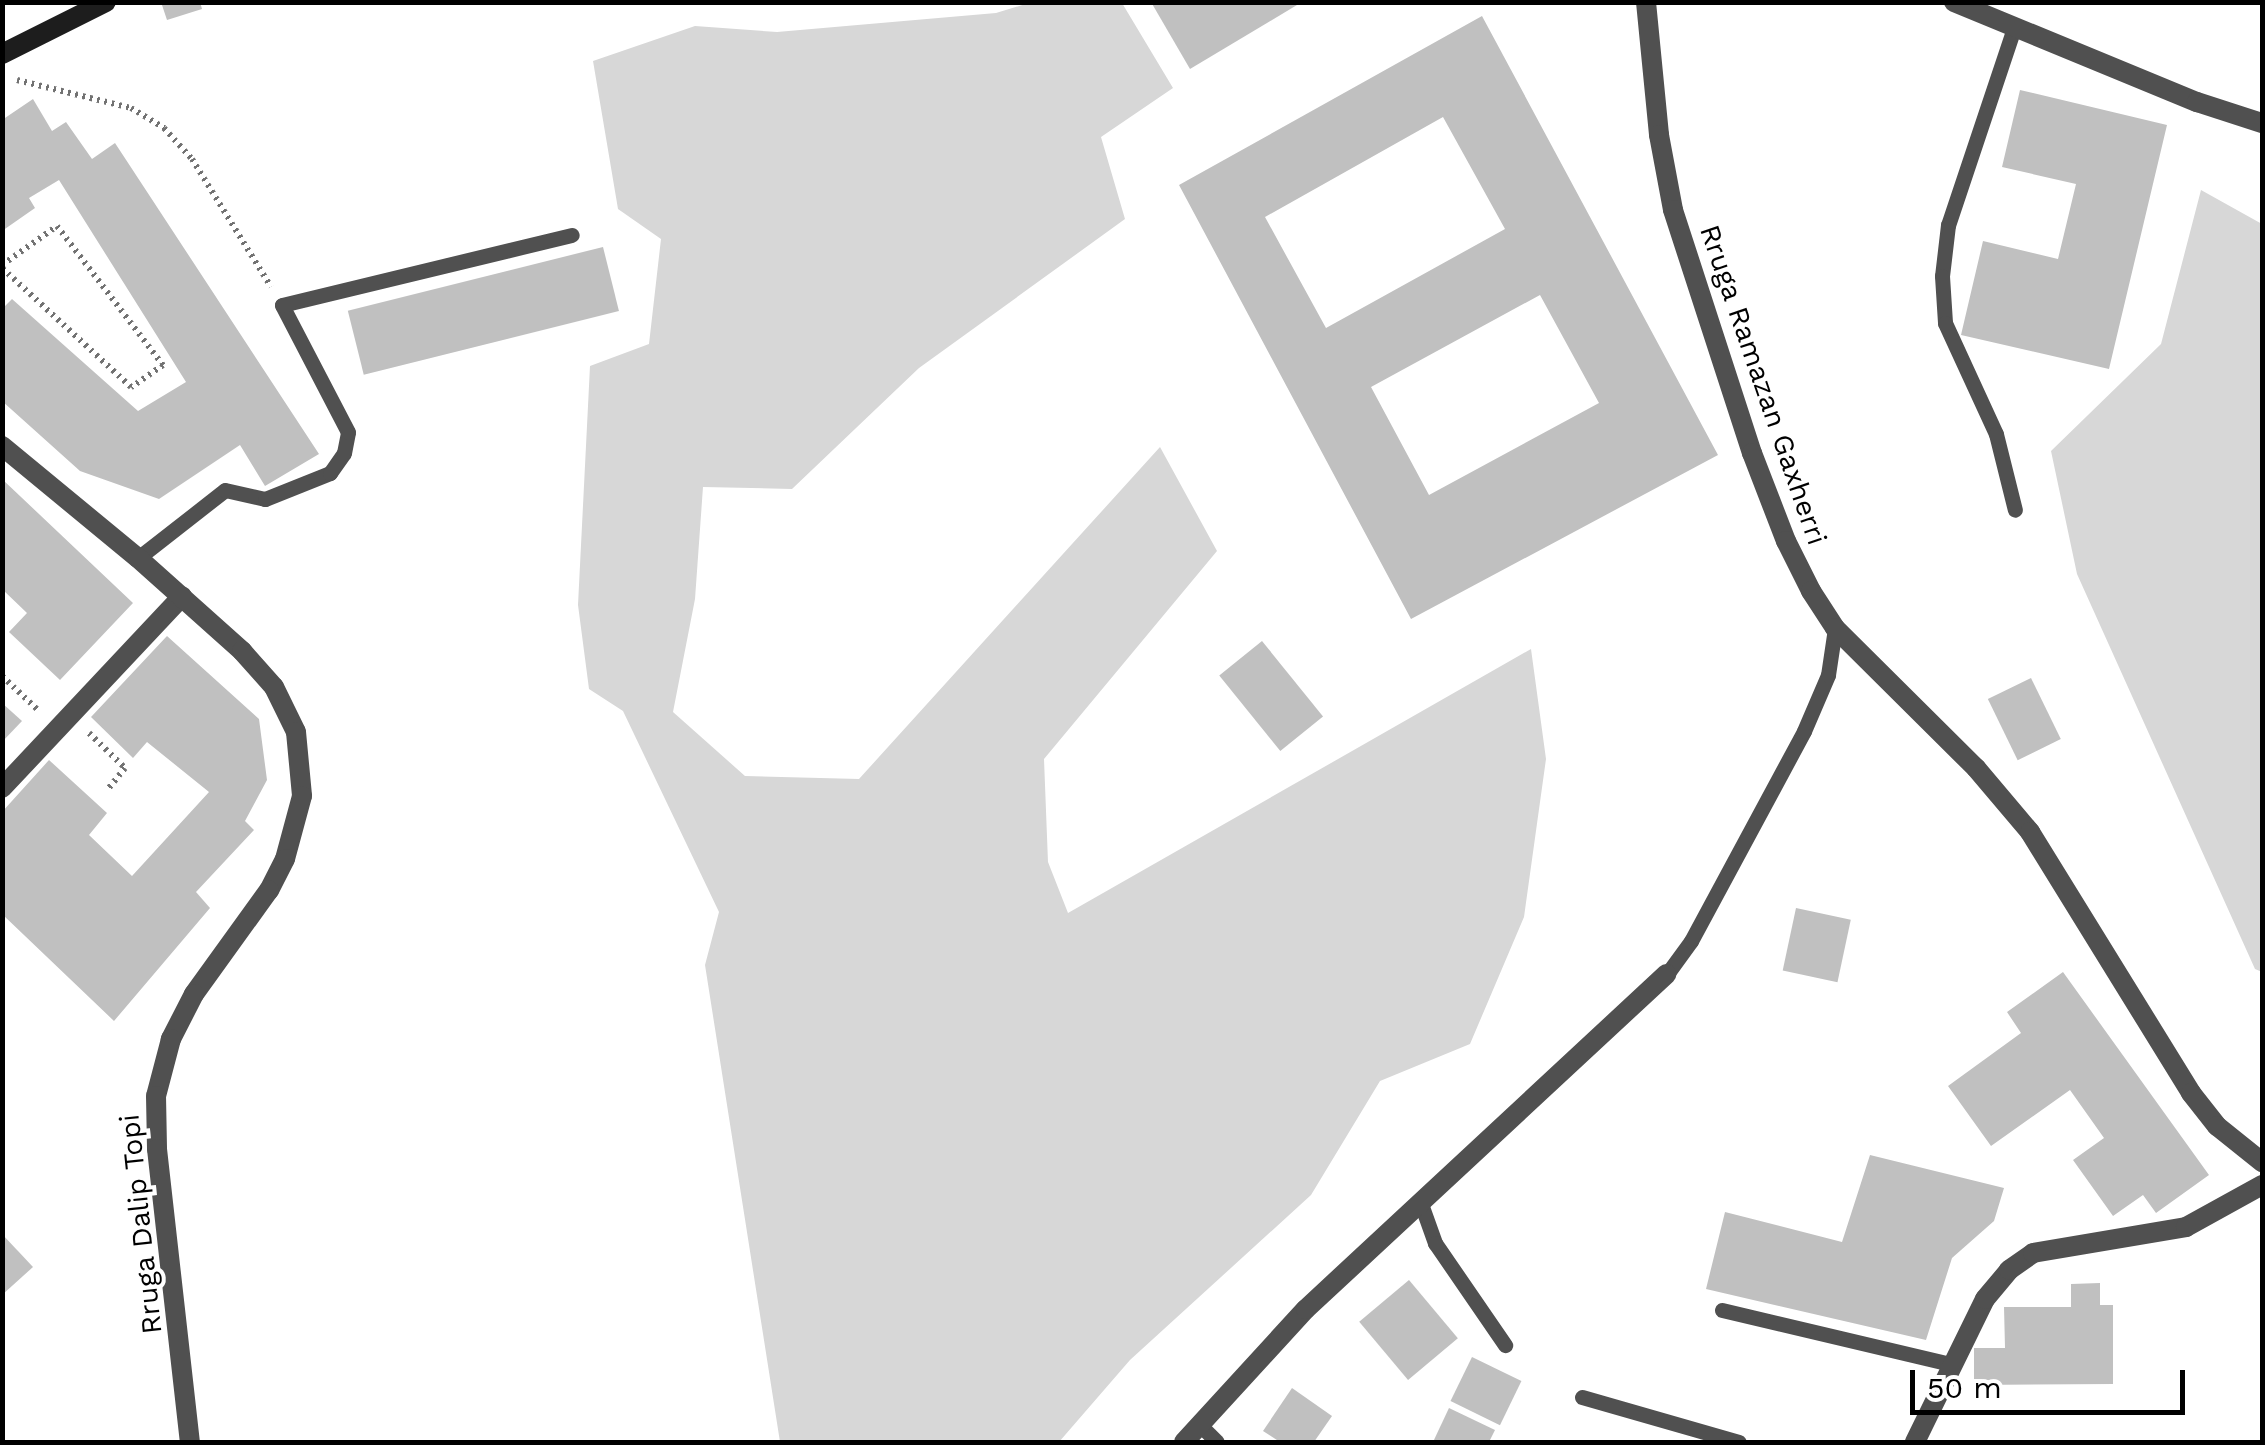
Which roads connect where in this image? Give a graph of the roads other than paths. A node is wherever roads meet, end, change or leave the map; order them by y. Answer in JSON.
{"nodes":[{"id":1,"x":106,"y":2,"type":"edge"},
{"id":2,"x":1646,"y":2,"type":"edge"},
{"id":3,"x":1954,"y":2,"type":"edge"},
{"id":4,"x":2014,"y":28,"type":"junction"},
{"id":5,"x":2,"y":54,"type":"edge"},
{"id":6,"x":2262,"y":123,"type":"edge"},
{"id":7,"x":572,"y":235,"type":"dead end"},
{"id":8,"x":2,"y":446,"type":"edge"},
{"id":9,"x":2015,"y":510,"type":"dead end"},
{"id":10,"x":138,"y":558,"type":"junction"},
{"id":11,"x":182,"y":596,"type":"junction"},
{"id":12,"x":1836,"y":628,"type":"junction"},
{"id":13,"x":2,"y":788,"type":"edge"},
{"id":14,"x":1667,"y":974,"type":"joint"},
{"id":15,"x":2262,"y":1162,"type":"edge"},
{"id":16,"x":2262,"y":1185,"type":"edge"},
{"id":17,"x":1420,"y":1201,"type":"junction"},
{"id":18,"x":1722,"y":1310,"type":"dead end"},
{"id":19,"x":1505,"y":1345,"type":"dead end"},
{"id":20,"x":1954,"y":1365,"type":"junction"},
{"id":21,"x":1582,"y":1397,"type":"dead end"},
{"id":22,"x":1199,"y":1424,"type":"junction"},
{"id":23,"x":190,"y":1442,"type":"edge"},
{"id":24,"x":1184,"y":1442,"type":"edge"},
{"id":25,"x":1217,"y":1442,"type":"edge"},
{"id":26,"x":1739,"y":1442,"type":"edge"},
{"id":27,"x":1915,"y":1442,"type":"edge"}],
"edges":[{"from":1,"to":5,"type":"main road"},
{"from":2,"to":12,"type":"street","name":"Rruga Ramazan Gaxherri"},
{"from":3,"to":4,"type":"street"},
{"from":4,"to":6,"type":"street"},
{"from":4,"to":9,"type":"lane"},
{"from":7,"to":10,"type":"lane"},
{"from":8,"to":10,"type":"street","name":"Rruga Dalip Topi"},
{"from":10,"to":11,"type":"street","name":"Rruga Dalip Topi"},
{"from":11,"to":13,"type":"street"},
{"from":11,"to":23,"type":"street","name":"Rruga Dalip Topi"},
{"from":12,"to":14,"type":"lane"},
{"from":12,"to":15,"type":"street","name":"Rruga Ramazan Gaxherri"},
{"from":14,"to":17,"type":"street"},
{"from":16,"to":20,"type":"street"},
{"from":17,"to":19,"type":"lane"},
{"from":17,"to":22,"type":"street"},
{"from":18,"to":20,"type":"lane"},
{"from":20,"to":27,"type":"street"},
{"from":21,"to":26,"type":"lane"},
{"from":22,"to":24,"type":"street"},
{"from":22,"to":25,"type":"lane"}]}
